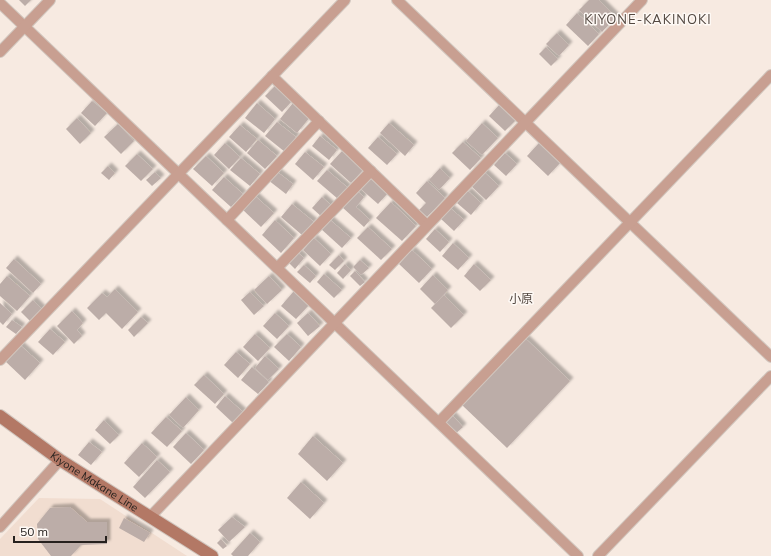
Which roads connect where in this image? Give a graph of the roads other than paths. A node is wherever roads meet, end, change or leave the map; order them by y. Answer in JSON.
{"nodes":[{"id":1,"x":50,"y":0,"type":"edge"},
{"id":2,"x":346,"y":0,"type":"edge"},
{"id":3,"x":397,"y":0,"type":"edge"},
{"id":4,"x":642,"y":0,"type":"edge"},
{"id":5,"x":0,"y":3,"type":"edge"},
{"id":6,"x":25,"y":26,"type":"junction"},
{"id":7,"x":0,"y":52,"type":"edge"},
{"id":8,"x":771,"y":75,"type":"edge"},
{"id":9,"x":272,"y":76,"type":"junction"},
{"id":10,"x":319,"y":121,"type":"junction"},
{"id":11,"x":526,"y":122,"type":"junction"},
{"id":12,"x":371,"y":171,"type":"junction"},
{"id":13,"x":179,"y":174,"type":"junction"},
{"id":14,"x":227,"y":220,"type":"junction"},
{"id":15,"x":630,"y":222,"type":"junction"},
{"id":16,"x":427,"y":225,"type":"junction"},
{"id":17,"x":277,"y":268,"type":"junction"},
{"id":18,"x":334,"y":322,"type":"junction"},
{"id":19,"x":771,"y":356,"type":"edge"},
{"id":20,"x":0,"y":360,"type":"edge"},
{"id":21,"x":770,"y":379,"type":"edge"},
{"id":22,"x":0,"y":416,"type":"edge"},
{"id":23,"x":439,"y":422,"type":"junction"},
{"id":24,"x":60,"y":460,"type":"junction"},
{"id":25,"x":151,"y":516,"type":"junction"},
{"id":26,"x":0,"y":527,"type":"edge"},
{"id":27,"x":212,"y":556,"type":"edge"},
{"id":28,"x":578,"y":556,"type":"edge"},
{"id":29,"x":598,"y":556,"type":"edge"}],
"edges":[{"from":1,"to":6,"type":"street"},
{"from":2,"to":9,"type":"street"},
{"from":3,"to":11,"type":"street"},
{"from":4,"to":11,"type":"street"},
{"from":5,"to":6,"type":"street"},
{"from":6,"to":7,"type":"street"},
{"from":6,"to":13,"type":"street"},
{"from":8,"to":15,"type":"street"},
{"from":9,"to":10,"type":"street"},
{"from":9,"to":13,"type":"street"},
{"from":10,"to":12,"type":"street"},
{"from":10,"to":14,"type":"street"},
{"from":11,"to":15,"type":"street"},
{"from":11,"to":16,"type":"street"},
{"from":12,"to":16,"type":"street"},
{"from":12,"to":17,"type":"street"},
{"from":13,"to":14,"type":"street"},
{"from":13,"to":20,"type":"street"},
{"from":14,"to":17,"type":"street"},
{"from":15,"to":19,"type":"street"},
{"from":15,"to":23,"type":"street"},
{"from":16,"to":18,"type":"street"},
{"from":17,"to":18,"type":"street"},
{"from":18,"to":23,"type":"street"},
{"from":18,"to":25,"type":"street"},
{"from":21,"to":29,"type":"street"},
{"from":22,"to":24,"type":"main road","name":"Kiyone Makane Line"},
{"from":23,"to":28,"type":"street"},
{"from":24,"to":25,"type":"main road","name":"Kiyone Makane Line"},
{"from":24,"to":26,"type":"street"},
{"from":25,"to":27,"type":"main road","name":"Kiyone Makane Line"}]}
